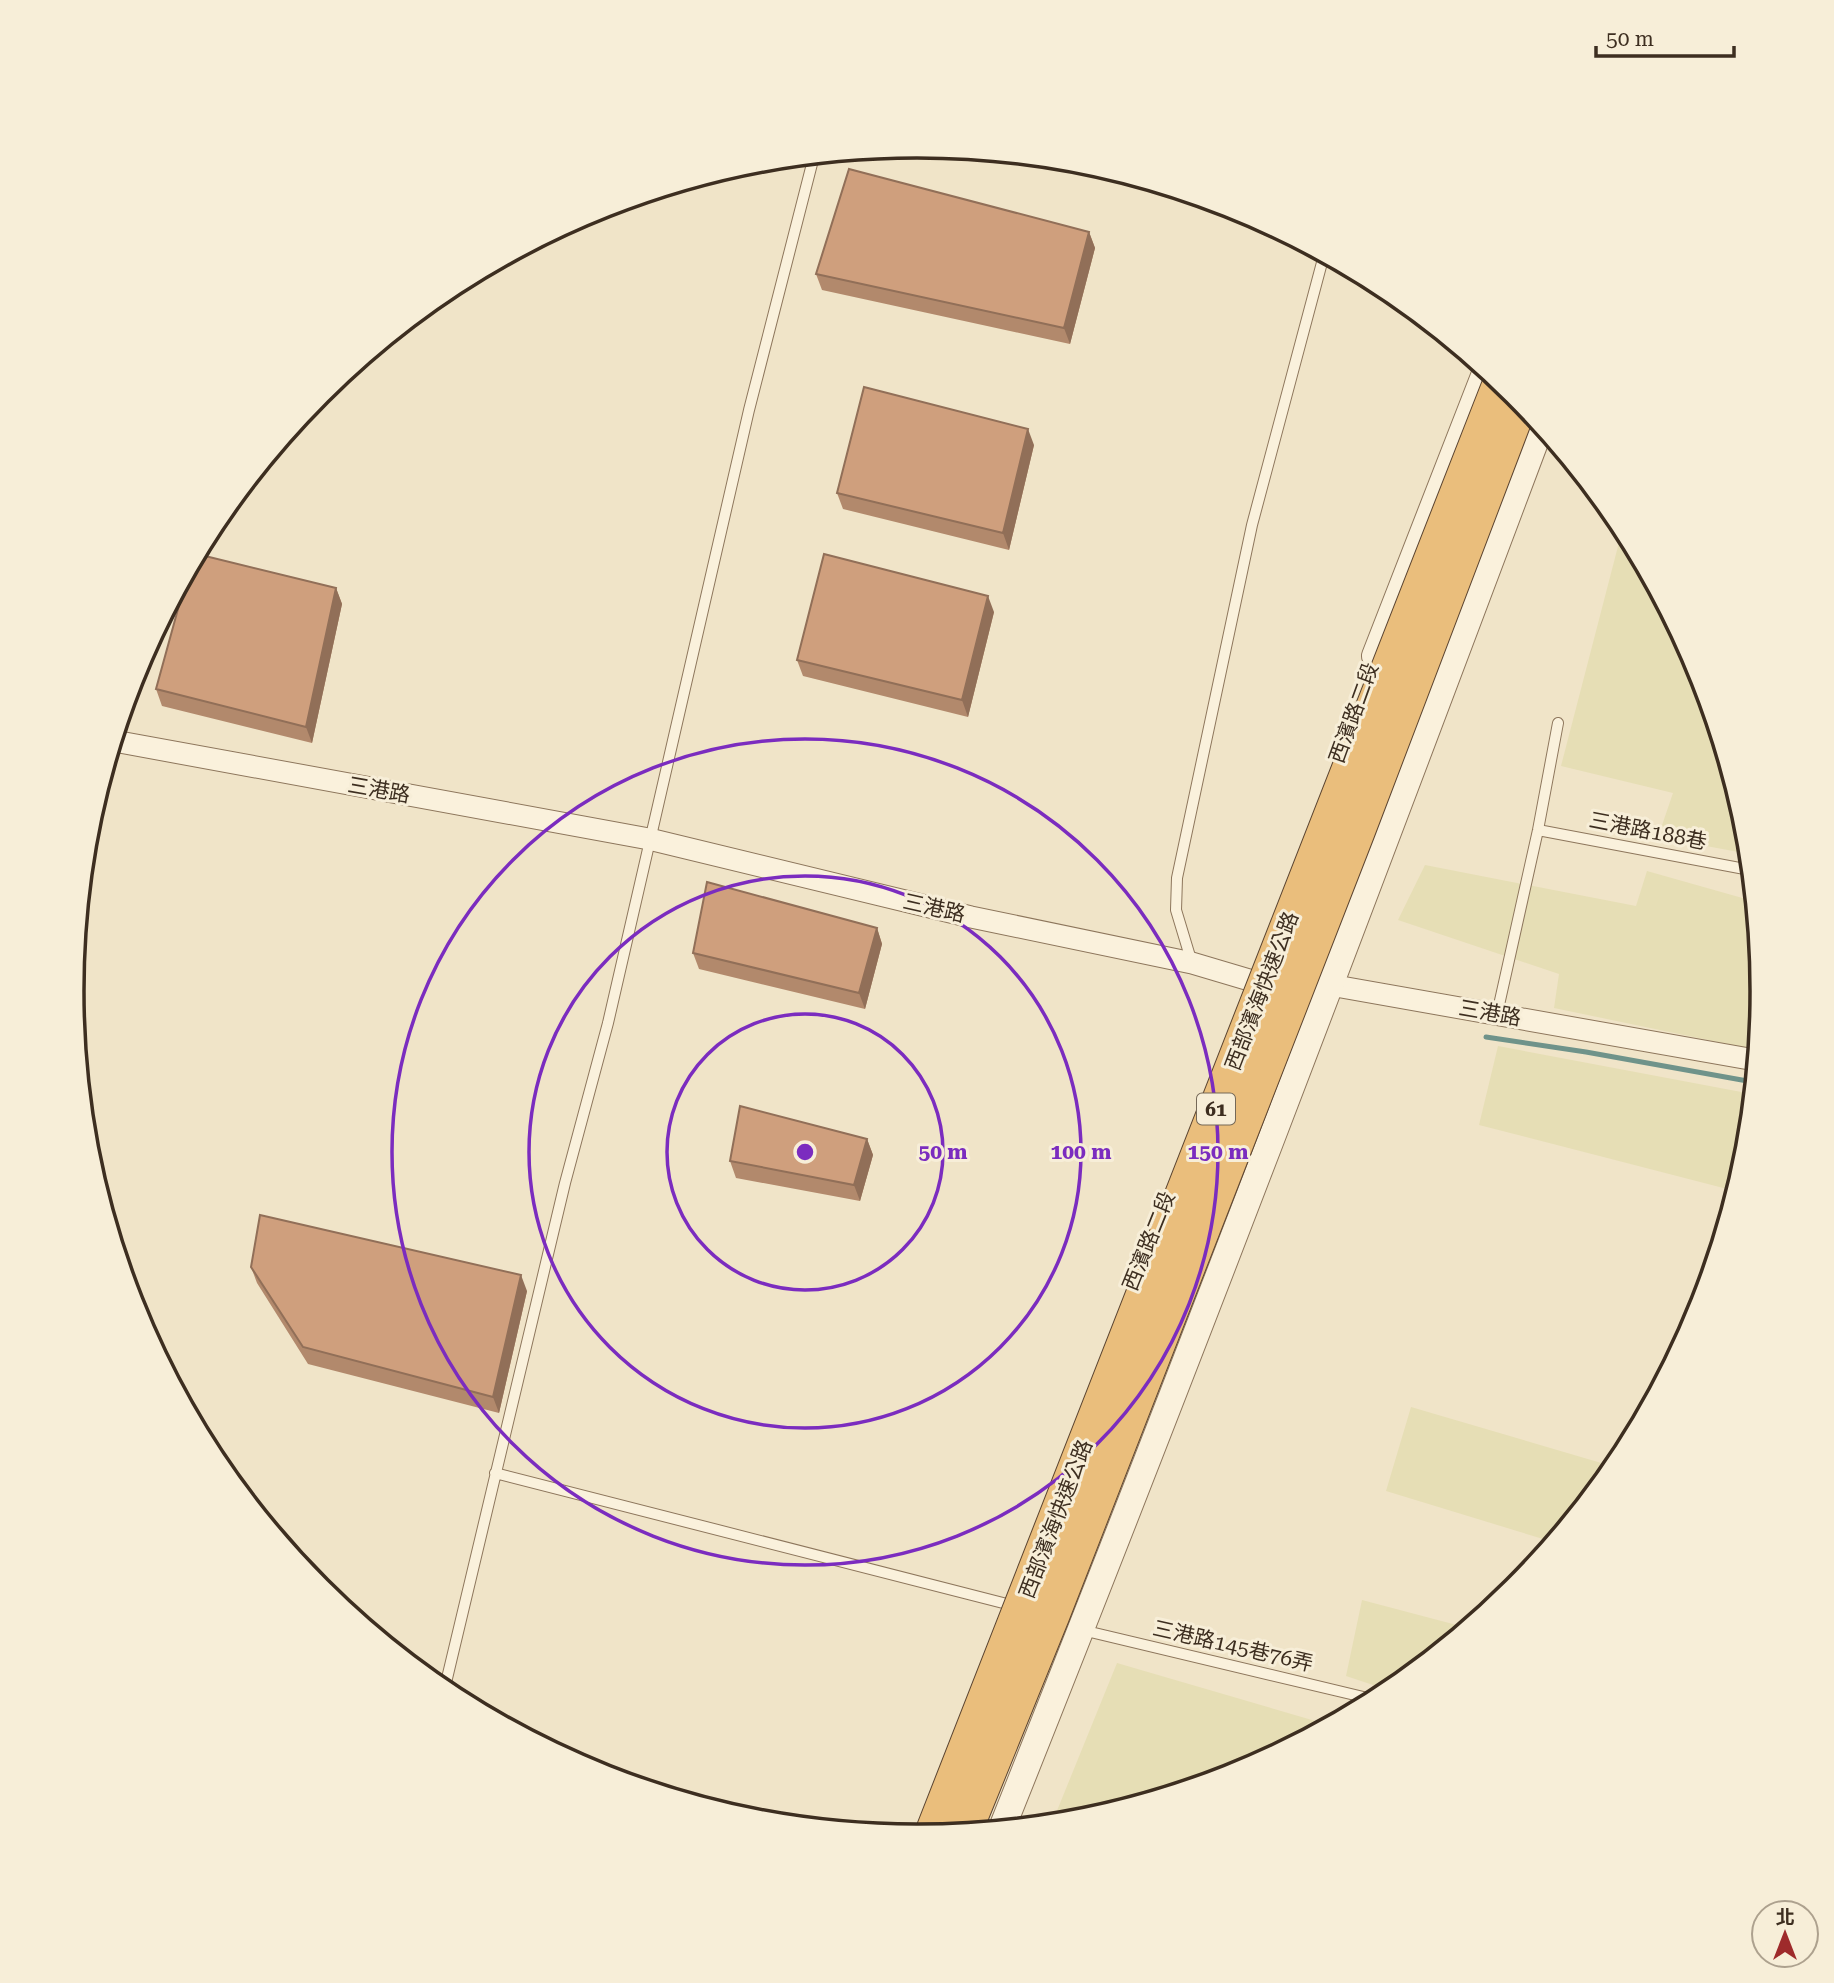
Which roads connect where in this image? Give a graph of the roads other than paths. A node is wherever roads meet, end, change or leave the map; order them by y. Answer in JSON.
{"nodes":[{"id":1,"x":812,"y":166,"type":"edge"},
{"id":2,"x":1322,"y":264,"type":"edge"},
{"id":3,"x":1482,"y":380,"type":"edge"},
{"id":4,"x":1497,"y":393,"type":"edge"},
{"id":5,"x":1516,"y":413,"type":"edge"},
{"id":6,"x":1537,"y":436,"type":"edge"},
{"id":7,"x":1558,"y":723,"type":"dead end"},
{"id":8,"x":122,"y":743,"type":"edge"},
{"id":9,"x":1538,"y":831,"type":"junction"},
{"id":10,"x":649,"y":839,"type":"junction"},
{"id":11,"x":1741,"y":868,"type":"edge"},
{"id":12,"x":1192,"y":963,"type":"junction"},
{"id":13,"x":1256,"y":982,"type":"junction"},
{"id":14,"x":1330,"y":985,"type":"junction"},
{"id":15,"x":1497,"y":1014,"type":"junction"},
{"id":16,"x":1747,"y":1059,"type":"edge"},
{"id":17,"x":495,"y":1473,"type":"junction"},
{"id":18,"x":1007,"y":1604,"type":"junction"},
{"id":19,"x":1082,"y":1630,"type":"junction"},
{"id":20,"x":447,"y":1679,"type":"edge"},
{"id":21,"x":1360,"y":1696,"type":"edge"},
{"id":22,"x":1006,"y":1819,"type":"edge"},
{"id":23,"x":968,"y":1823,"type":"edge"},
{"id":24,"x":919,"y":1824,"type":"edge"},
{"id":25,"x":936,"y":1824,"type":"edge"}],
"edges":[{"from":1,"to":10,"type":"lane"},
{"from":2,"to":12,"type":"lane"},
{"from":3,"to":13,"type":"street","name":"西濱路二段"},
{"from":4,"to":25,"type":"highway","name":"西部濱海快速公路","number":"61","bridge":true},
{"from":5,"to":23,"type":"highway","name":"西部濱海快速公路","number":"61","bridge":true},
{"from":6,"to":14,"type":"street"},
{"from":7,"to":9,"type":"lane"},
{"from":8,"to":10,"type":"street","name":"三港路"},
{"from":9,"to":11,"type":"lane","name":"三港路188巷"},
{"from":9,"to":15,"type":"lane"},
{"from":10,"to":12,"type":"street","name":"三港路"},
{"from":10,"to":17,"type":"lane"},
{"from":12,"to":13,"type":"street","name":"三港路"},
{"from":13,"to":14,"type":"street","name":"三港路"},
{"from":13,"to":18,"type":"street","name":"西濱路二段"},
{"from":14,"to":15,"type":"street","name":"三港路"},
{"from":14,"to":19,"type":"street"},
{"from":15,"to":16,"type":"street","name":"三港路"},
{"from":17,"to":18,"type":"lane"},
{"from":17,"to":20,"type":"lane"},
{"from":18,"to":19,"type":"street"},
{"from":18,"to":24,"type":"street","name":"西濱路二段"},
{"from":19,"to":21,"type":"lane","name":"三港路145巷76弄"},
{"from":19,"to":22,"type":"street"}]}
